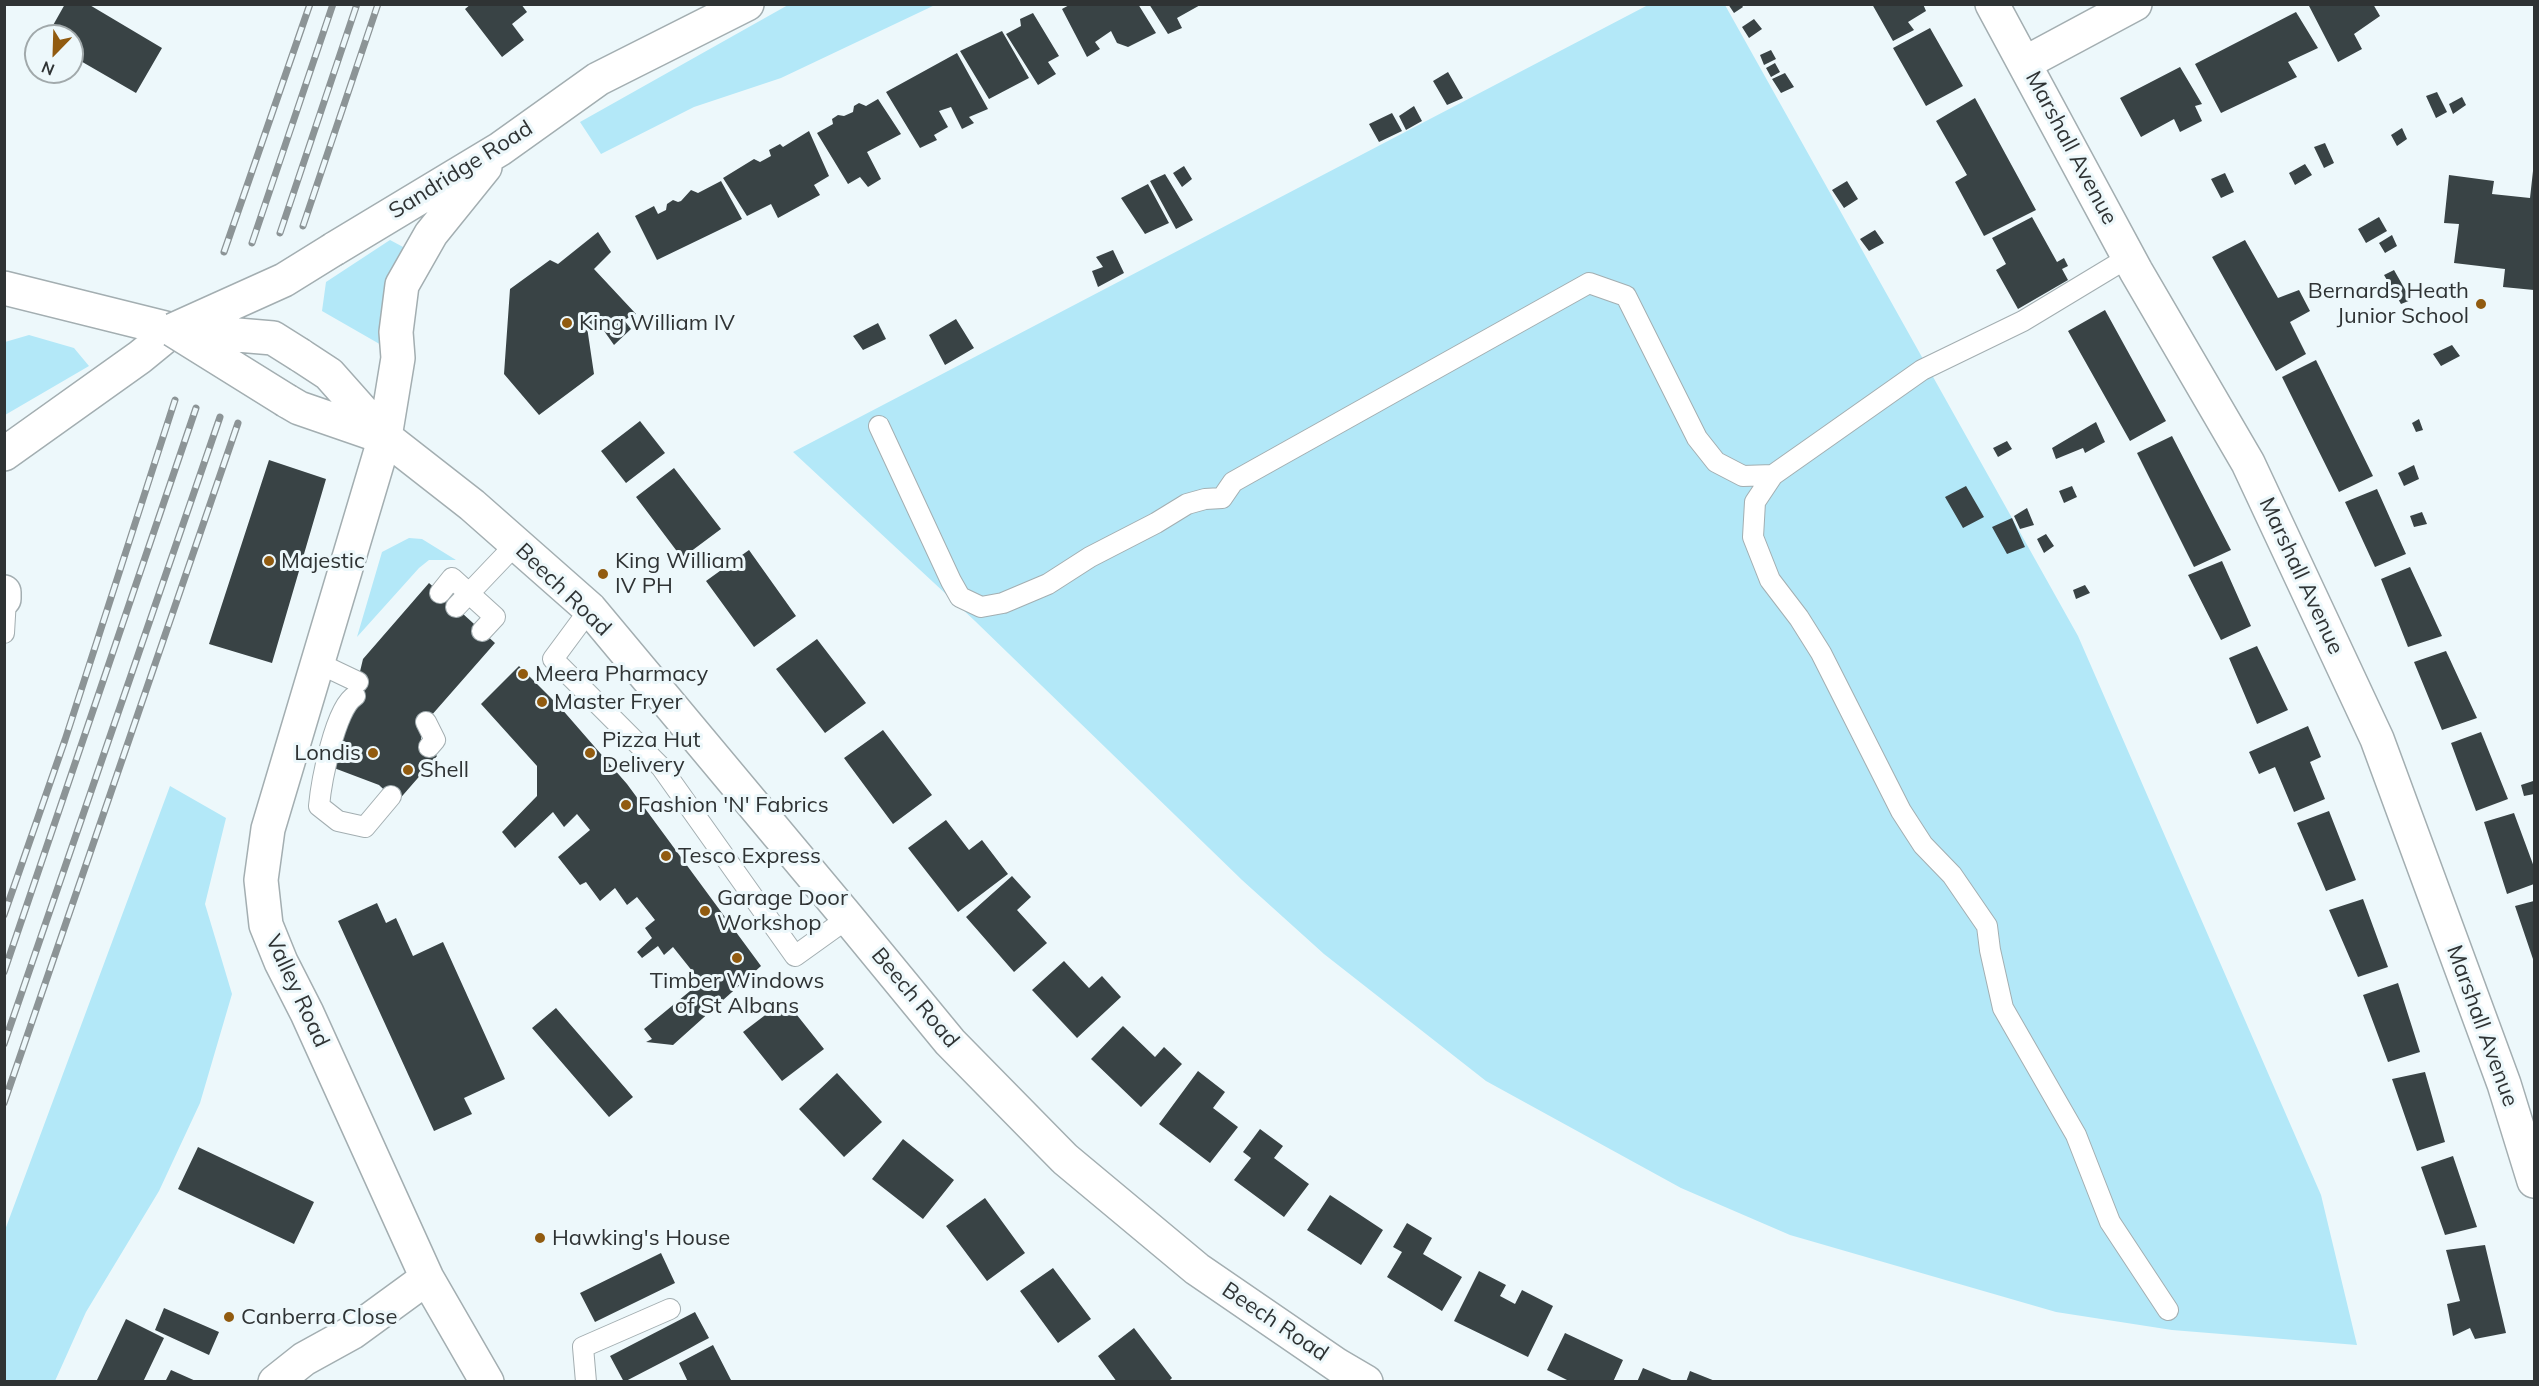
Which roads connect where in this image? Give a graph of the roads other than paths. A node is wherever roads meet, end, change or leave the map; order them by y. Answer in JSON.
{"nodes":[{"id":1,"x":747,"y":4,"type":"edge"},
{"id":2,"x":1992,"y":4,"type":"edge"},
{"id":3,"x":2135,"y":4,"type":"edge"},
{"id":4,"x":2025,"y":63,"type":"junction"},
{"id":5,"x":500,"y":149,"type":"junction"},
{"id":6,"x":2129,"y":257,"type":"junction"},
{"id":7,"x":4,"y":288,"type":"edge"},
{"id":8,"x":158,"y":326,"type":"junction"},
{"id":9,"x":879,"y":426,"type":"dead end"},
{"id":10,"x":385,"y":437,"type":"junction"},
{"id":11,"x":4,"y":454,"type":"edge"},
{"id":12,"x":1773,"y":475,"type":"junction"},
{"id":13,"x":516,"y":544,"type":"junction"},
{"id":14,"x":440,"y":592,"type":"dead end"},
{"id":15,"x":5,"y":596,"type":"edge"},
{"id":16,"x":463,"y":600,"type":"junction"},
{"id":17,"x":590,"y":609,"type":"junction"},
{"id":18,"x":482,"y":630,"type":"dead end"},
{"id":19,"x":4,"y":633,"type":"edge"},
{"id":20,"x":316,"y":662,"type":"junction"},
{"id":21,"x":426,"y":722,"type":"dead end"},
{"id":22,"x":429,"y":747,"type":"dead end"},
{"id":23,"x":391,"y":796,"type":"dead end"},
{"id":24,"x":848,"y":918,"type":"junction"},
{"id":25,"x":2535,"y":1181,"type":"edge"},
{"id":26,"x":427,"y":1278,"type":"junction"},
{"id":27,"x":670,"y":1309,"type":"dead end"},
{"id":28,"x":2168,"y":1310,"type":"dead end"},
{"id":29,"x":275,"y":1382,"type":"edge"},
{"id":30,"x":486,"y":1382,"type":"edge"},
{"id":31,"x":586,"y":1382,"type":"edge"},
{"id":32,"x":1366,"y":1382,"type":"edge"}],
"edges":[{"from":1,"to":5,"type":"street","name":"Sandridge Road"},
{"from":2,"to":4,"type":"street","name":"Marshall Avenue"},
{"from":3,"to":4,"type":"street"},
{"from":4,"to":6,"type":"street","name":"Marshall Avenue"},
{"from":5,"to":8,"type":"street","name":"Sandridge Road","bridge":true},
{"from":5,"to":10,"type":"street","name":"Valley Road"},
{"from":6,"to":12,"type":"lane"},
{"from":6,"to":25,"type":"street","name":"Marshall Avenue"},
{"from":7,"to":8,"type":"street"},
{"from":8,"to":10,"type":"street","name":"Beech Road","bridge":true},
{"from":8,"to":10,"type":"street","name":"Beech Road","bridge":true},
{"from":8,"to":11,"type":"street","name":"Sandridge Road"},
{"from":9,"to":12,"type":"lane"},
{"from":10,"to":13,"type":"street","name":"Beech Road"},
{"from":10,"to":20,"type":"street","name":"Valley Road"},
{"from":12,"to":28,"type":"lane"},
{"from":13,"to":16,"type":"lane"},
{"from":13,"to":17,"type":"street","name":"Beech Road"},
{"from":14,"to":16,"type":"lane"},
{"from":15,"to":19,"type":"lane"},
{"from":16,"to":18,"type":"lane"},
{"from":17,"to":24,"type":"street","name":"Beech Road"},
{"from":17,"to":24,"type":"lane"},
{"from":20,"to":23,"type":"lane"},
{"from":20,"to":26,"type":"street","name":"Valley Road"},
{"from":21,"to":22,"type":"lane"},
{"from":24,"to":32,"type":"street","name":"Beech Road"},
{"from":26,"to":29,"type":"street"},
{"from":26,"to":30,"type":"street","name":"Valley Road"},
{"from":27,"to":31,"type":"lane"}]}
